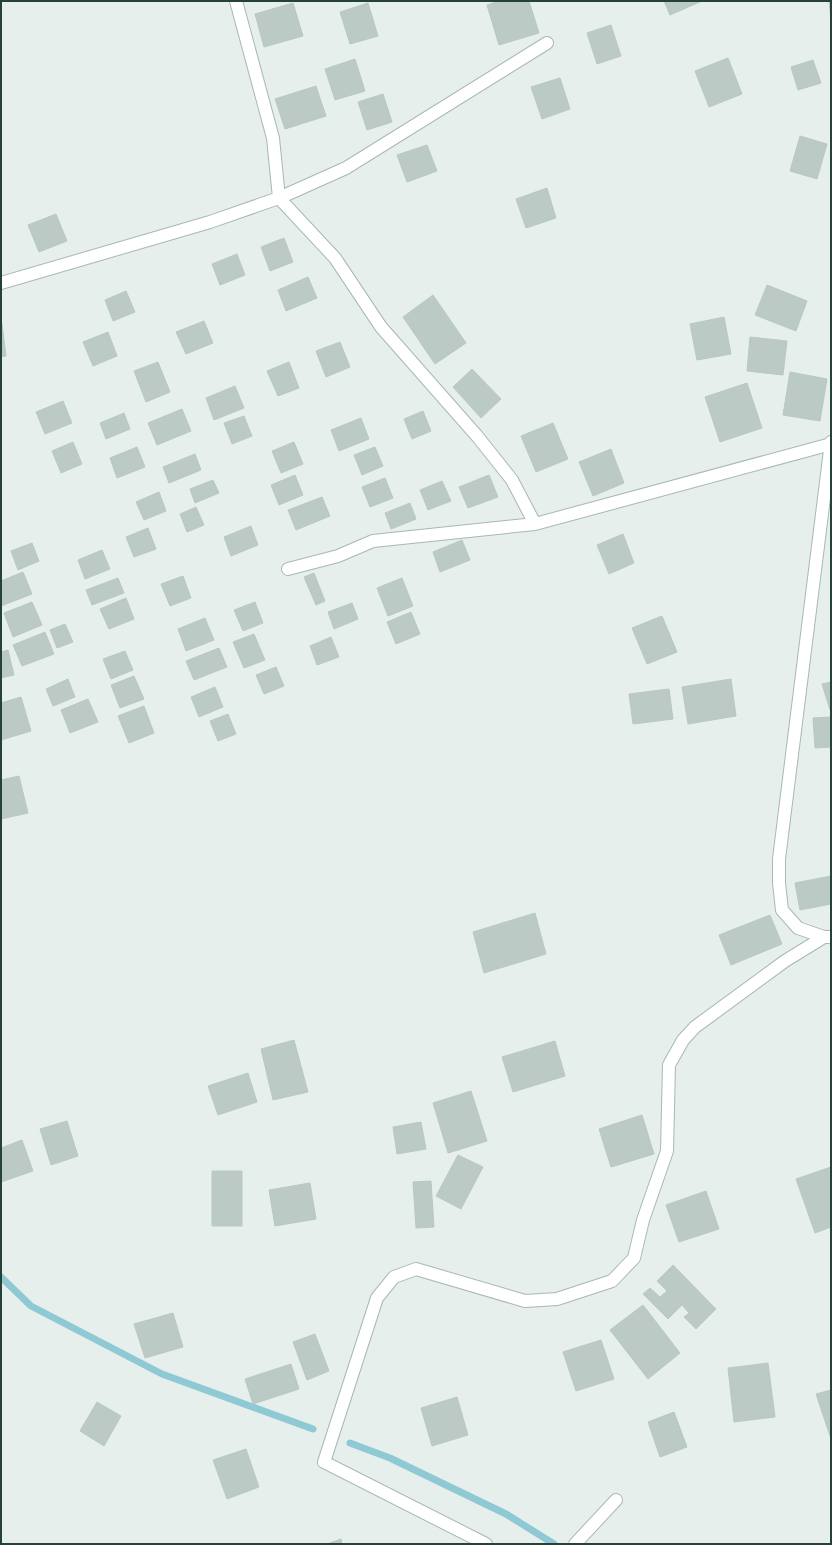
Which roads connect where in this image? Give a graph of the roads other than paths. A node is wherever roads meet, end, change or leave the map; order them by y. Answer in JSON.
{"nodes":[{"id":1,"x":236,"y":1,"type":"edge"},
{"id":2,"x":547,"y":43,"type":"dead end"},
{"id":3,"x":279,"y":198,"type":"junction"},
{"id":4,"x":1,"y":283,"type":"edge"},
{"id":5,"x":831,"y":443,"type":"edge"},
{"id":6,"x":535,"y":524,"type":"junction"},
{"id":7,"x":288,"y":569,"type":"dead end"},
{"id":8,"x":828,"y":937,"type":"edge"},
{"id":9,"x":616,"y":1500,"type":"dead end"},
{"id":10,"x":577,"y":1542,"type":"edge"},
{"id":11,"x":486,"y":1544,"type":"edge"}],
"edges":[{"from":1,"to":3,"type":"street"},
{"from":2,"to":3,"type":"street"},
{"from":3,"to":4,"type":"street"},
{"from":3,"to":6,"type":"street"},
{"from":5,"to":6,"type":"street"},
{"from":5,"to":8,"type":"street"},
{"from":6,"to":7,"type":"street"},
{"from":8,"to":11,"type":"street"},
{"from":9,"to":10,"type":"street"}]}
